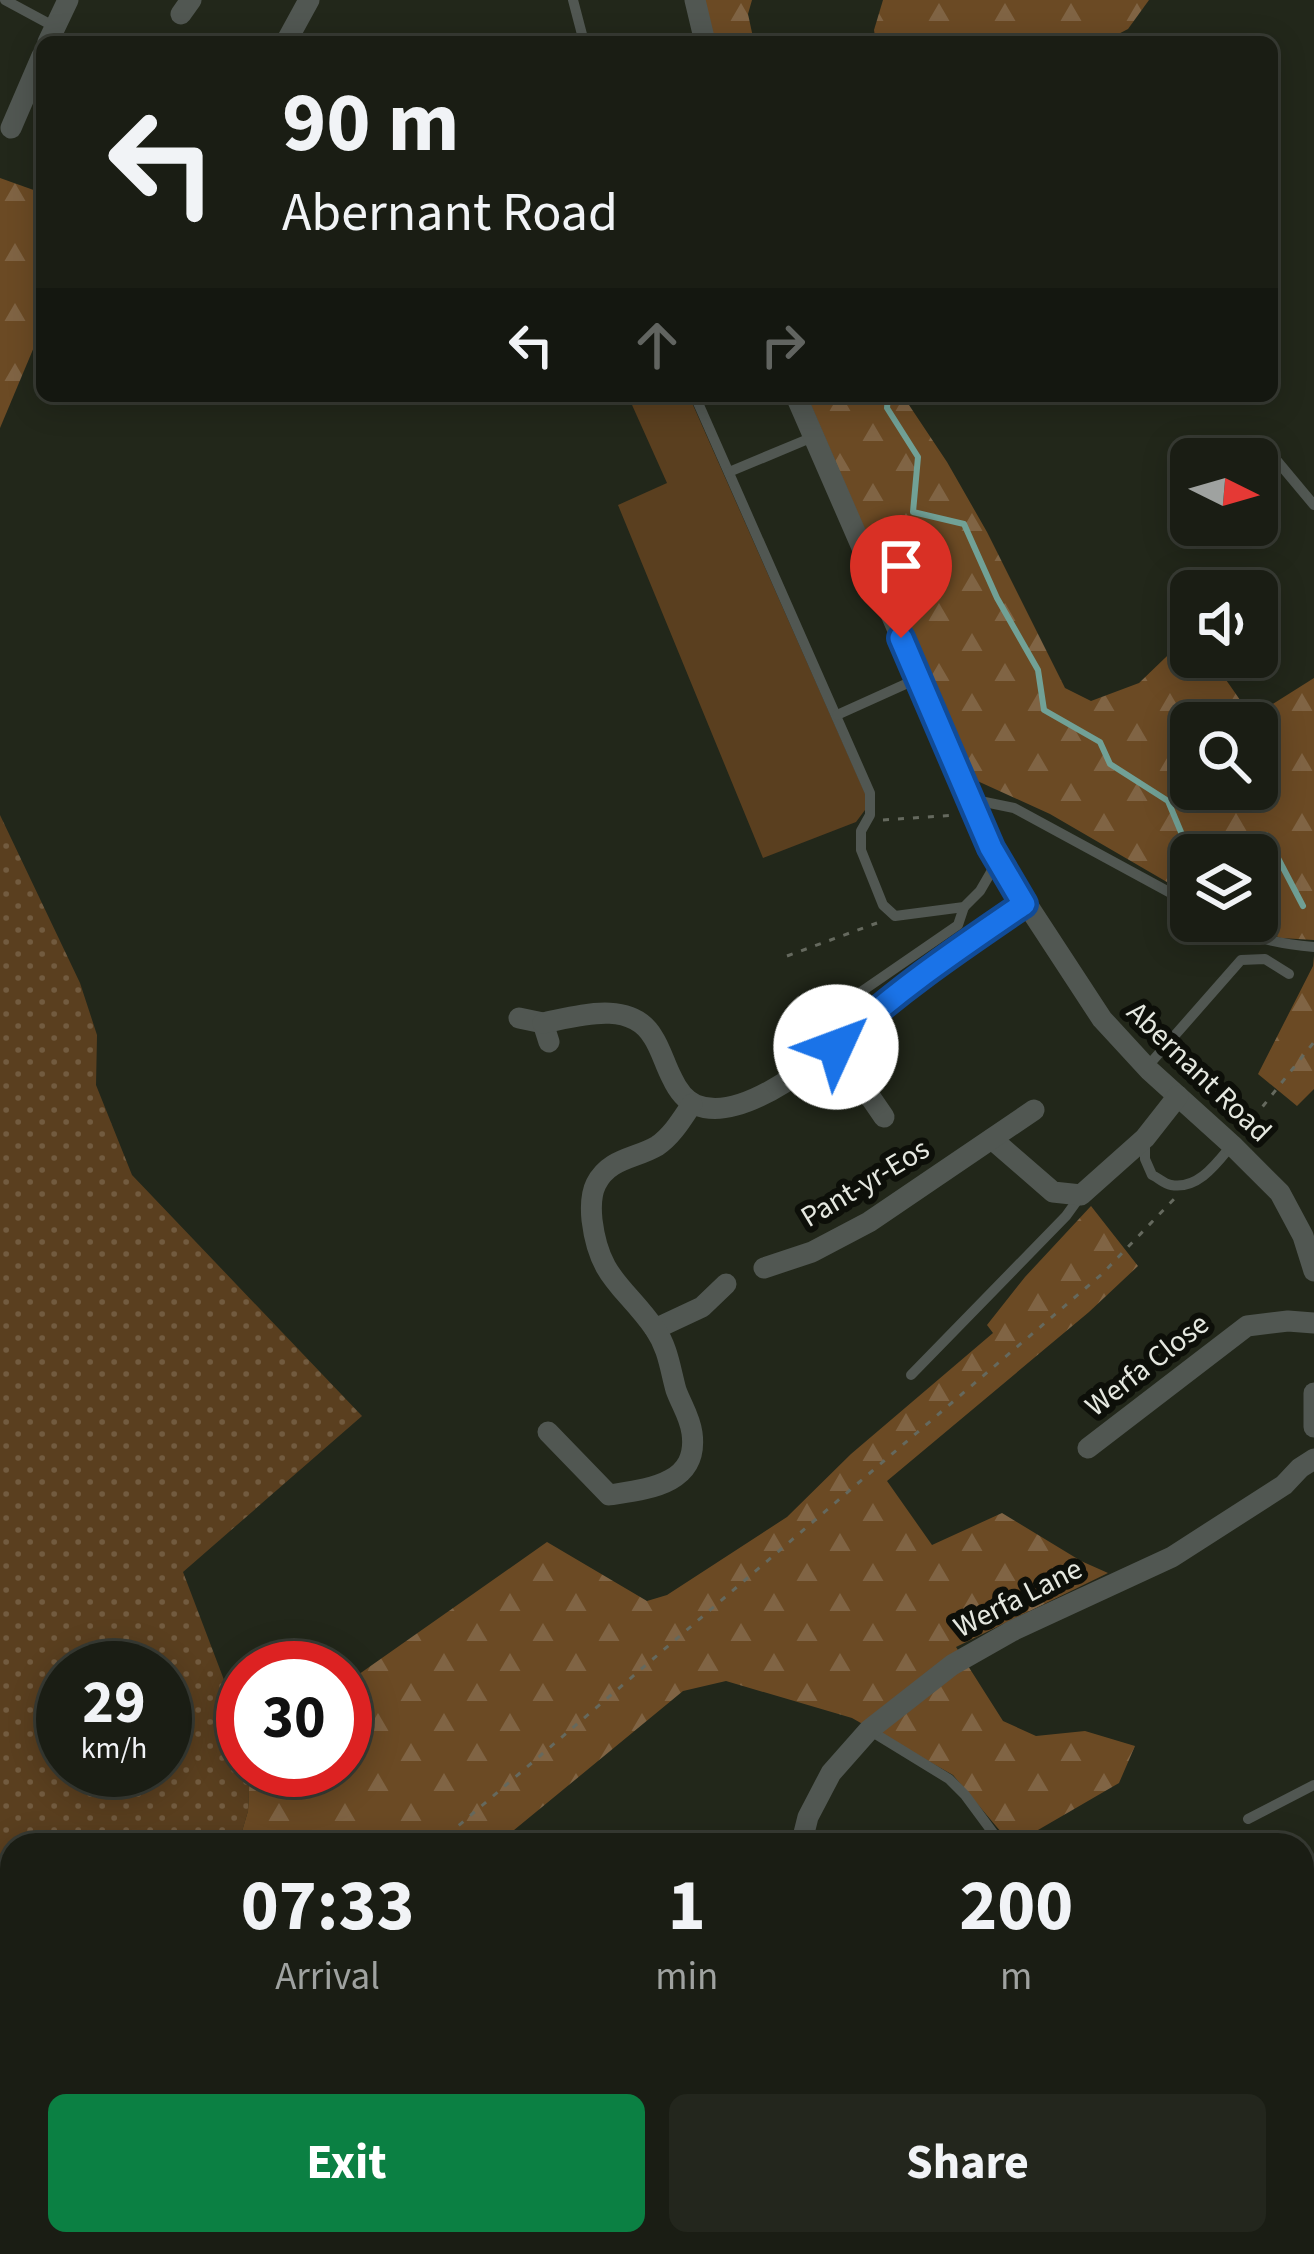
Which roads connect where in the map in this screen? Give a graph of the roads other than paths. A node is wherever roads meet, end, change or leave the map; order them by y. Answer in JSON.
{"nodes":[{"id":1,"x":5,"y":0,"type":"edge"},
{"id":2,"x":68,"y":0,"type":"edge"},
{"id":3,"x":309,"y":0,"type":"edge"},
{"id":4,"x":573,"y":0,"type":"edge"},
{"id":5,"x":695,"y":0,"type":"edge"},
{"id":6,"x":51,"y":34,"type":"edge"},
{"id":7,"x":289,"y":36,"type":"edge"},
{"id":8,"x":582,"y":36,"type":"edge"},
{"id":9,"x":704,"y":36,"type":"edge"},
{"id":10,"x":36,"y":70,"type":"edge"},
{"id":11,"x":11,"y":128,"type":"dead end"},
{"id":12,"x":698,"y":402,"type":"edge"},
{"id":13,"x":798,"y":402,"type":"edge"},
{"id":14,"x":813,"y":437,"type":"junction"},
{"id":15,"x":1278,"y":462,"type":"edge"},
{"id":16,"x":730,"y":472,"type":"junction"},
{"id":17,"x":1314,"y":505,"type":"edge"},
{"id":18,"x":919,"y":678,"type":"junction"},
{"id":19,"x":837,"y":715,"type":"junction"},
{"id":20,"x":972,"y":800,"type":"junction"},
{"id":21,"x":998,"y":860,"type":"junction"},
{"id":22,"x":1170,"y":893,"type":"edge"},
{"id":23,"x":1024,"y":904,"type":"junction"},
{"id":24,"x":964,"y":908,"type":"junction"},
{"id":25,"x":1273,"y":942,"type":"edge"},
{"id":26,"x":1314,"y":947,"type":"edge"},
{"id":27,"x":1289,"y":974,"type":"dead end"},
{"id":28,"x":519,"y":1018,"type":"dead end"},
{"id":29,"x":810,"y":1027,"type":"dead end"},
{"id":30,"x":836,"y":1047,"type":"junction"},
{"id":31,"x":1147,"y":1067,"type":"junction"},
{"id":32,"x":1178,"y":1096,"type":"junction"},
{"id":33,"x":692,"y":1104,"type":"junction"},
{"id":34,"x":1034,"y":1110,"type":"dead end"},
{"id":35,"x":884,"y":1118,"type":"dead end"},
{"id":36,"x":992,"y":1138,"type":"junction"},
{"id":37,"x":1144,"y":1138,"type":"junction"},
{"id":38,"x":1232,"y":1145,"type":"junction"},
{"id":39,"x":1081,"y":1195,"type":"junction"},
{"id":40,"x":764,"y":1268,"type":"dead end"},
{"id":41,"x":1314,"y":1271,"type":"edge"},
{"id":42,"x":726,"y":1283,"type":"dead end"},
{"id":43,"x":1314,"y":1323,"type":"edge"},
{"id":44,"x":655,"y":1329,"type":"junction"},
{"id":45,"x":911,"y":1375,"type":"dead end"},
{"id":46,"x":1314,"y":1393,"type":"edge"},
{"id":47,"x":1314,"y":1427,"type":"edge"},
{"id":48,"x":548,"y":1432,"type":"dead end"},
{"id":49,"x":1088,"y":1448,"type":"dead end"},
{"id":50,"x":1314,"y":1459,"type":"edge"},
{"id":51,"x":868,"y":1730,"type":"junction"},
{"id":52,"x":1314,"y":1785,"type":"edge"},
{"id":53,"x":1248,"y":1820,"type":"dead end"},
{"id":54,"x":804,"y":1833,"type":"edge"},
{"id":55,"x":993,"y":1833,"type":"edge"}],
"edges":[{"from":1,"to":6,"type":"lane"},
{"from":2,"to":6,"type":"street"},
{"from":3,"to":7,"type":"street"},
{"from":4,"to":8,"type":"lane"},
{"from":5,"to":9,"type":"street"},
{"from":10,"to":11,"type":"street"},
{"from":12,"to":16,"type":"lane"},
{"from":13,"to":14,"type":"street","name":"Abernant Road"},
{"from":14,"to":16,"type":"lane"},
{"from":14,"to":18,"type":"street","name":"Abernant Road"},
{"from":15,"to":17,"type":"lane"},
{"from":16,"to":19,"type":"lane"},
{"from":18,"to":19,"type":"lane"},
{"from":18,"to":20,"type":"street","name":"Abernant Road"},
{"from":19,"to":24,"type":"lane"},
{"from":20,"to":21,"type":"street","name":"Abernant Road"},
{"from":20,"to":22,"type":"lane"},
{"from":21,"to":23,"type":"street","name":"Abernant Road"},
{"from":21,"to":24,"type":"lane"},
{"from":23,"to":30,"type":"street"},
{"from":23,"to":31,"type":"street","name":"Abernant Road"},
{"from":24,"to":29,"type":"lane"},
{"from":25,"to":26,"type":"lane"},
{"from":27,"to":31,"type":"lane"},
{"from":28,"to":33,"type":"street"},
{"from":30,"to":33,"type":"street"},
{"from":30,"to":35,"type":"street"},
{"from":31,"to":32,"type":"street","name":"Abernant Road"},
{"from":32,"to":37,"type":"street"},
{"from":32,"to":38,"type":"street","name":"Abernant Road"},
{"from":33,"to":44,"type":"street"},
{"from":34,"to":36,"type":"street","name":"Pant-yr-Eos"},
{"from":36,"to":39,"type":"street"},
{"from":36,"to":40,"type":"street","name":"Pant-yr-Eos"},
{"from":37,"to":38,"type":"lane"},
{"from":37,"to":39,"type":"street"},
{"from":38,"to":41,"type":"street","name":"Abernant Road"},
{"from":39,"to":45,"type":"lane"},
{"from":42,"to":44,"type":"street"},
{"from":43,"to":49,"type":"street","name":"Werfa Close"},
{"from":44,"to":48,"type":"street"},
{"from":46,"to":47,"type":"street"},
{"from":50,"to":51,"type":"street","name":"Werfa Lane"},
{"from":51,"to":54,"type":"street","name":"Werfa Lane"},
{"from":51,"to":55,"type":"lane"},
{"from":52,"to":53,"type":"lane"}]}
